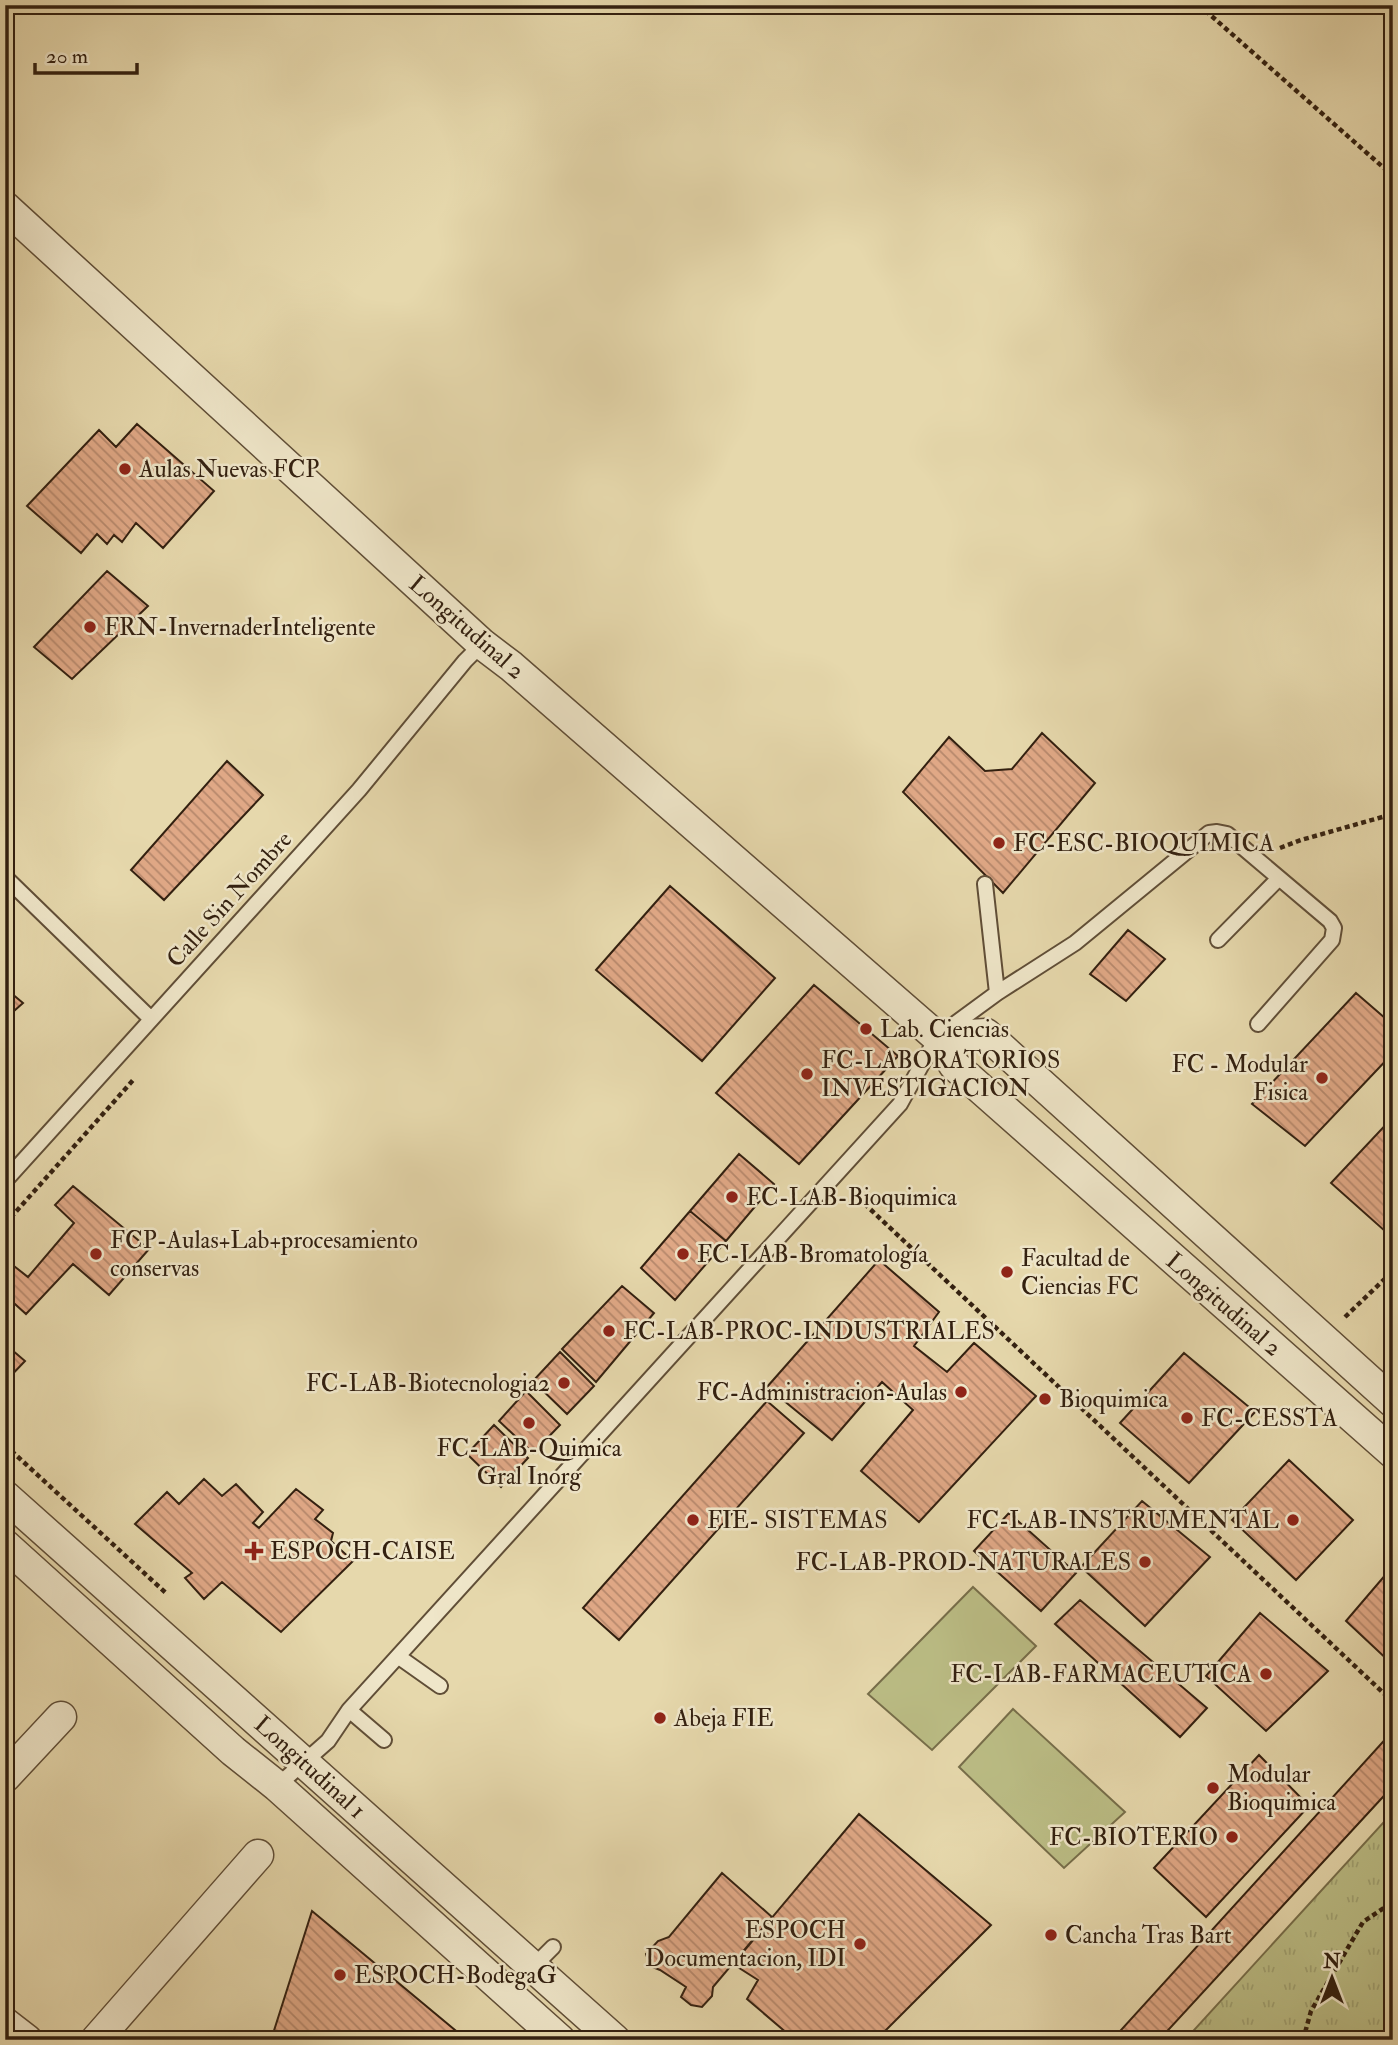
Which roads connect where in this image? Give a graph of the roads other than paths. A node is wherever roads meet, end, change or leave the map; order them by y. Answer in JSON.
{"nodes":[{"id":1,"x":5,"y":207,"type":"edge"},
{"id":2,"x":482,"y":644,"type":"junction"},
{"id":3,"x":5,"y":877,"type":"edge"},
{"id":4,"x":1279,"y":877,"type":"junction"},
{"id":5,"x":985,"y":884,"type":"dead end"},
{"id":6,"x":1218,"y":940,"type":"dead end"},
{"id":7,"x":997,"y":993,"type":"junction"},
{"id":8,"x":150,"y":1018,"type":"junction"},
{"id":9,"x":1258,"y":1024,"type":"dead end"},
{"id":10,"x":937,"y":1037,"type":"junction"},
{"id":11,"x":5,"y":1181,"type":"edge"},
{"id":12,"x":1393,"y":1402,"type":"edge"},
{"id":13,"x":1393,"y":1452,"type":"edge"},
{"id":14,"x":5,"y":1496,"type":"edge"},
{"id":15,"x":5,"y":1545,"type":"edge"},
{"id":16,"x":399,"y":1657,"type":"junction"},
{"id":17,"x":440,"y":1686,"type":"dead end"},
{"id":18,"x":349,"y":1710,"type":"junction"},
{"id":19,"x":61,"y":1717,"type":"dead end"},
{"id":20,"x":384,"y":1740,"type":"dead end"},
{"id":21,"x":304,"y":1762,"type":"junction"},
{"id":22,"x":5,"y":1777,"type":"edge"},
{"id":23,"x":277,"y":1786,"type":"junction"},
{"id":24,"x":258,"y":1855,"type":"dead end"},
{"id":25,"x":5,"y":2023,"type":"edge"},
{"id":26,"x":27,"y":2040,"type":"edge"},
{"id":27,"x":96,"y":2040,"type":"edge"},
{"id":28,"x":560,"y":2040,"type":"edge"},
{"id":29,"x":615,"y":2040,"type":"edge"}],
"edges":[{"from":1,"to":2,"type":"street","name":"Longitudinal 2"},
{"from":2,"to":8,"type":"lane","name":"Calle Sin Nombre"},
{"from":2,"to":10,"type":"street","name":"Longitudinal 2"},
{"from":3,"to":8,"type":"lane"},
{"from":4,"to":6,"type":"lane"},
{"from":4,"to":7,"type":"lane"},
{"from":4,"to":9,"type":"lane"},
{"from":5,"to":7,"type":"lane"},
{"from":7,"to":10,"type":"lane"},
{"from":8,"to":11,"type":"lane","name":"Calle Sin Nombre"},
{"from":10,"to":12,"type":"street","name":"Longitudinal 2"},
{"from":10,"to":13,"type":"street","name":"Longitudinal 2"},
{"from":10,"to":16,"type":"lane"},
{"from":14,"to":21,"type":"street","name":"Longitudinal 1"},
{"from":15,"to":23,"type":"street","name":"Longitudinal 1"},
{"from":16,"to":17,"type":"lane"},
{"from":16,"to":18,"type":"lane"},
{"from":18,"to":20,"type":"lane"},
{"from":18,"to":21,"type":"lane"},
{"from":19,"to":22,"type":"street"},
{"from":21,"to":23,"type":"lane"},
{"from":21,"to":29,"type":"street","name":"Longitudinal 1"},
{"from":23,"to":28,"type":"street","name":"Longitudinal 1"},
{"from":24,"to":27,"type":"street"},
{"from":25,"to":26,"type":"street"}]}
